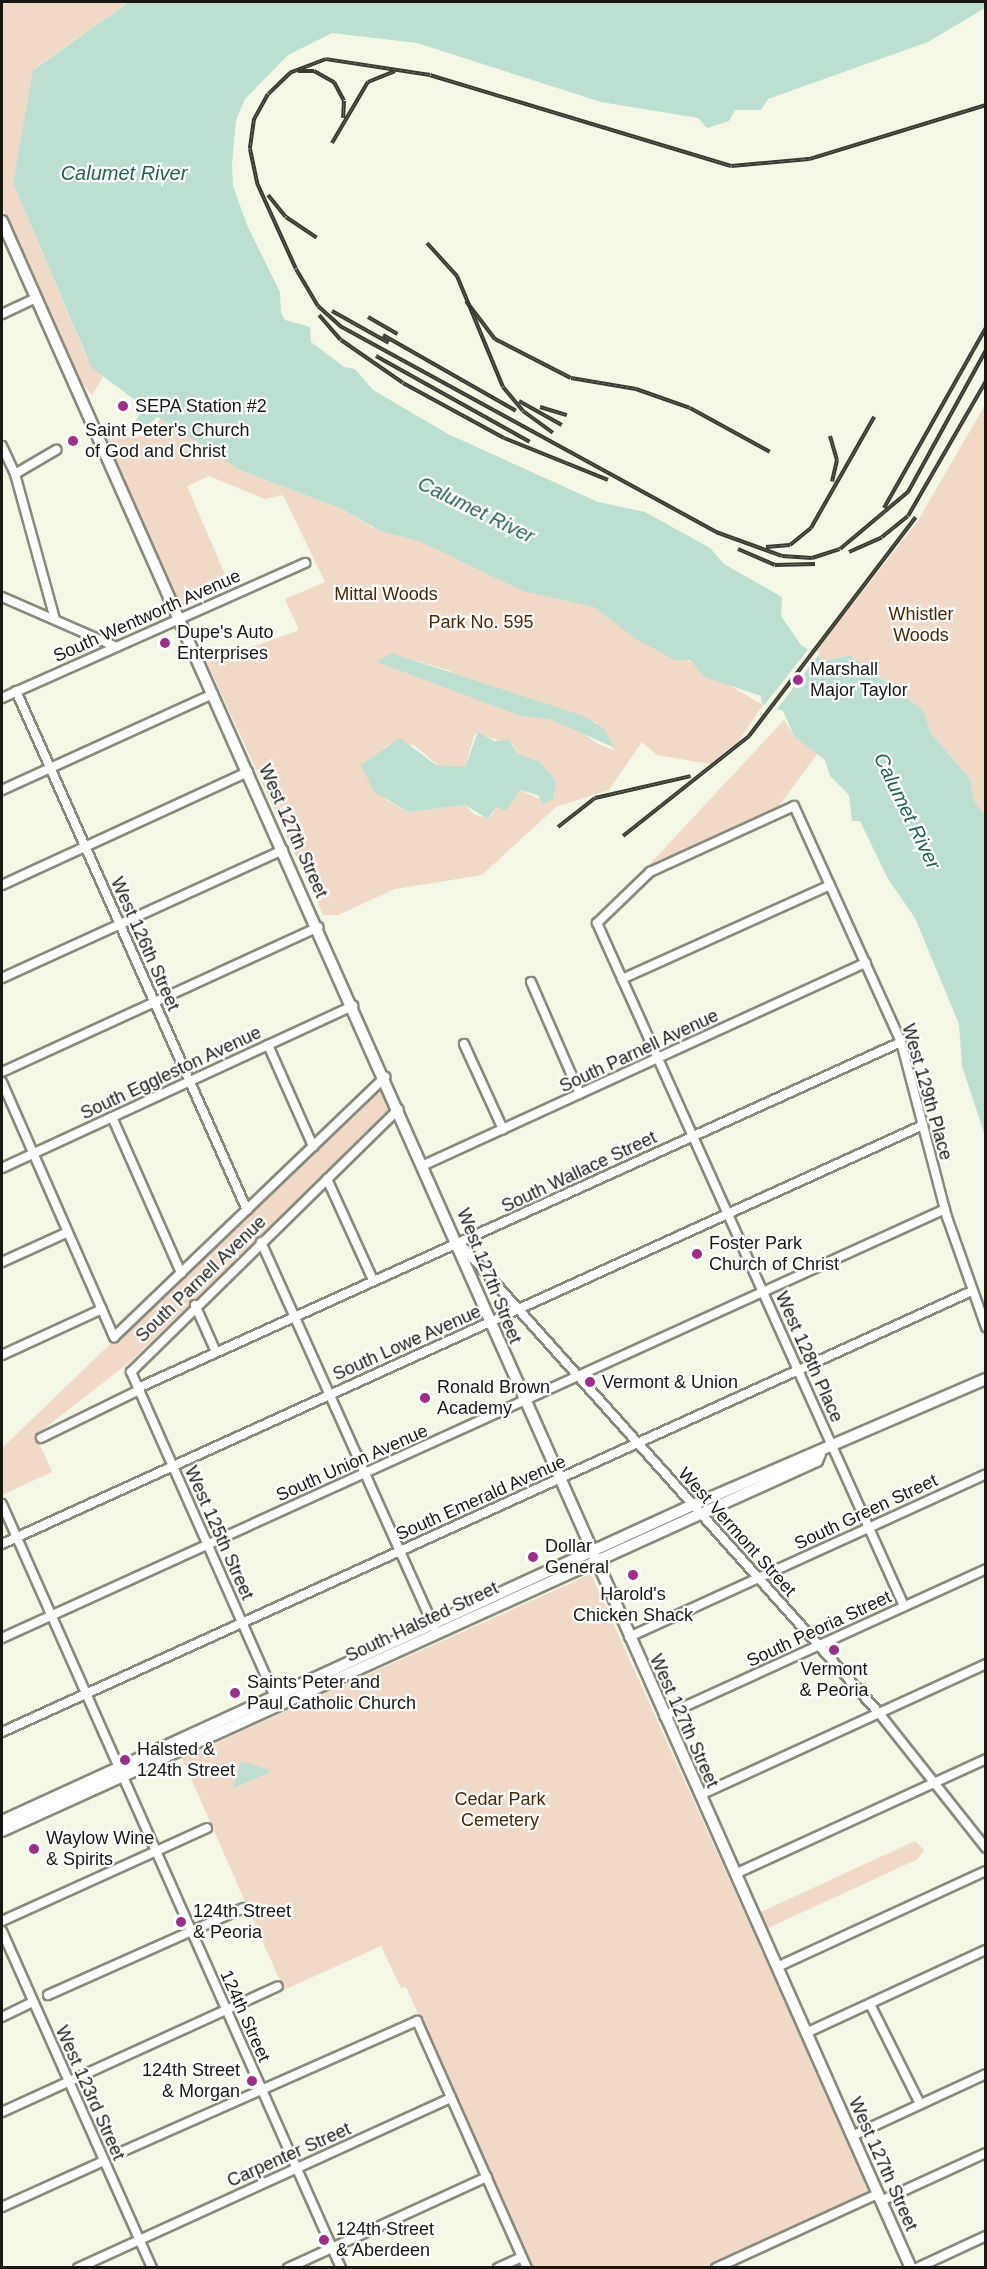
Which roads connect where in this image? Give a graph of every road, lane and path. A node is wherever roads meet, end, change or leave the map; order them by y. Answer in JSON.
{"nodes":[{"id":1,"x":2,"y":221,"type":"edge"},
{"id":2,"x":36,"y":298,"type":"junction"},
{"id":3,"x":2,"y":314,"type":"edge"},
{"id":4,"x":2,"y":446,"type":"edge"},
{"id":5,"x":56,"y":450,"type":"dead end"},
{"id":6,"x":15,"y":474,"type":"junction"},
{"id":7,"x":305,"y":563,"type":"dead end"},
{"id":8,"x":2,"y":597,"type":"edge"},
{"id":9,"x":178,"y":617,"type":"junction"},
{"id":10,"x":55,"y":619,"type":"junction"},
{"id":11,"x":114,"y":646,"type":"junction"},
{"id":12,"x":16,"y":691,"type":"junction"},
{"id":13,"x":213,"y":694,"type":"junction"},
{"id":14,"x":2,"y":698,"type":"edge"},
{"id":15,"x":50,"y":768,"type":"junction"},
{"id":16,"x":248,"y":772,"type":"junction"},
{"id":17,"x":2,"y":790,"type":"edge"},
{"id":18,"x":85,"y":847,"type":"junction"},
{"id":19,"x":283,"y":850,"type":"junction"},
{"id":20,"x":2,"y":885,"type":"edge"},
{"id":21,"x":830,"y":885,"type":"junction"},
{"id":22,"x":597,"y":923,"type":"joint"},
{"id":23,"x":119,"y":924,"type":"junction"},
{"id":24,"x":318,"y":927,"type":"junction"},
{"id":25,"x":866,"y":963,"type":"junction"},
{"id":26,"x":2,"y":978,"type":"edge"},
{"id":27,"x":622,"y":979,"type":"junction"},
{"id":28,"x":531,"y":982,"type":"dead end"},
{"id":29,"x":154,"y":1002,"type":"junction"},
{"id":30,"x":353,"y":1006,"type":"junction"},
{"id":31,"x":901,"y":1042,"type":"junction"},
{"id":32,"x":464,"y":1044,"type":"dead end"},
{"id":33,"x":268,"y":1045,"type":"junction"},
{"id":34,"x":657,"y":1058,"type":"junction"},
{"id":35,"x":2,"y":1072,"type":"edge"},
{"id":36,"x":385,"y":1077,"type":"junction"},
{"id":37,"x":189,"y":1081,"type":"junction"},
{"id":38,"x":2,"y":1082,"type":"edge"},
{"id":39,"x":580,"y":1094,"type":"junction"},
{"id":40,"x":399,"y":1109,"type":"junction"},
{"id":41,"x":112,"y":1117,"type":"junction"},
{"id":42,"x":923,"y":1125,"type":"junction"},
{"id":43,"x":503,"y":1130,"type":"junction"},
{"id":44,"x":693,"y":1137,"type":"junction"},
{"id":45,"x":313,"y":1146,"type":"junction"},
{"id":46,"x":33,"y":1153,"type":"junction"},
{"id":47,"x":424,"y":1165,"type":"junction"},
{"id":48,"x":2,"y":1168,"type":"edge"},
{"id":49,"x":327,"y":1179,"type":"junction"},
{"id":50,"x":945,"y":1209,"type":"junction"},
{"id":51,"x":247,"y":1210,"type":"junction"},
{"id":52,"x":728,"y":1214,"type":"junction"},
{"id":53,"x":68,"y":1232,"type":"junction"},
{"id":54,"x":261,"y":1242,"type":"junction"},
{"id":55,"x":459,"y":1242,"type":"junction"},
{"id":56,"x":2,"y":1262,"type":"edge"},
{"id":57,"x":181,"y":1273,"type":"junction"},
{"id":58,"x":373,"y":1280,"type":"junction"},
{"id":59,"x":972,"y":1291,"type":"junction"},
{"id":60,"x":763,"y":1292,"type":"junction"},
{"id":61,"x":195,"y":1305,"type":"junction"},
{"id":62,"x":102,"y":1310,"type":"junction"},
{"id":63,"x":517,"y":1311,"type":"junction"},
{"id":64,"x":295,"y":1316,"type":"junction"},
{"id":65,"x":488,"y":1322,"type":"junction"},
{"id":66,"x":986,"y":1327,"type":"edge"},
{"id":67,"x":216,"y":1352,"type":"junction"},
{"id":68,"x":2,"y":1355,"type":"edge"},
{"id":69,"x":798,"y":1370,"type":"junction"},
{"id":70,"x":131,"y":1372,"type":"joint"},
{"id":71,"x":577,"y":1378,"type":"junction"},
{"id":72,"x":986,"y":1379,"type":"edge"},
{"id":73,"x":139,"y":1389,"type":"junction"},
{"id":74,"x":330,"y":1395,"type":"junction"},
{"id":75,"x":523,"y":1401,"type":"junction"},
{"id":76,"x":42,"y":1438,"type":"dead end"},
{"id":77,"x":637,"y":1443,"type":"junction"},
{"id":78,"x":833,"y":1448,"type":"junction"},
{"id":79,"x":173,"y":1466,"type":"junction"},
{"id":80,"x":365,"y":1473,"type":"junction"},
{"id":81,"x":986,"y":1473,"type":"edge"},
{"id":82,"x":558,"y":1479,"type":"junction"},
{"id":83,"x":2,"y":1504,"type":"edge"},
{"id":84,"x":696,"y":1509,"type":"junction"},
{"id":85,"x":869,"y":1527,"type":"junction"},
{"id":86,"x":16,"y":1537,"type":"junction"},
{"id":87,"x":2,"y":1544,"type":"edge"},
{"id":88,"x":208,"y":1545,"type":"junction"},
{"id":89,"x":400,"y":1551,"type":"junction"},
{"id":90,"x":593,"y":1557,"type":"junction"},
{"id":91,"x":986,"y":1569,"type":"edge"},
{"id":92,"x":758,"y":1578,"type":"junction"},
{"id":93,"x":904,"y":1606,"type":"junction"},
{"id":94,"x":51,"y":1616,"type":"junction"},
{"id":95,"x":243,"y":1623,"type":"junction"},
{"id":96,"x":435,"y":1630,"type":"junction"},
{"id":97,"x":629,"y":1637,"type":"junction"},
{"id":98,"x":2,"y":1638,"type":"edge"},
{"id":99,"x":819,"y":1645,"type":"junction"},
{"id":100,"x":986,"y":1664,"type":"edge"},
{"id":101,"x":85,"y":1694,"type":"junction"},
{"id":102,"x":278,"y":1701,"type":"junction"},
{"id":103,"x":879,"y":1713,"type":"junction"},
{"id":104,"x":664,"y":1716,"type":"junction"},
{"id":105,"x":2,"y":1732,"type":"edge"},
{"id":106,"x":986,"y":1759,"type":"edge"},
{"id":107,"x":120,"y":1772,"type":"junction"},
{"id":108,"x":935,"y":1782,"type":"junction"},
{"id":109,"x":700,"y":1796,"type":"junction"},
{"id":110,"x":2,"y":1821,"type":"edge"},
{"id":111,"x":207,"y":1828,"type":"dead end"},
{"id":112,"x":2,"y":1831,"type":"edge"},
{"id":113,"x":986,"y":1848,"type":"edge"},
{"id":114,"x":155,"y":1852,"type":"junction"},
{"id":115,"x":986,"y":1871,"type":"edge"},
{"id":116,"x":735,"y":1874,"type":"junction"},
{"id":117,"x":243,"y":1908,"type":"dead end"},
{"id":118,"x":2,"y":1921,"type":"edge"},
{"id":119,"x":2,"y":1931,"type":"edge"},
{"id":120,"x":191,"y":1931,"type":"junction"},
{"id":121,"x":986,"y":1950,"type":"edge"},
{"id":122,"x":777,"y":1967,"type":"junction"},
{"id":123,"x":278,"y":1986,"type":"dead end"},
{"id":124,"x":48,"y":1995,"type":"dead end"},
{"id":125,"x":33,"y":2002,"type":"junction"},
{"id":126,"x":870,"y":2004,"type":"junction"},
{"id":127,"x":226,"y":2010,"type":"junction"},
{"id":128,"x":2,"y":2016,"type":"edge"},
{"id":129,"x":806,"y":2033,"type":"junction"},
{"id":130,"x":986,"y":2074,"type":"edge"},
{"id":131,"x":69,"y":2081,"type":"junction"},
{"id":132,"x":261,"y":2089,"type":"junction"},
{"id":133,"x":451,"y":2098,"type":"junction"},
{"id":134,"x":920,"y":2104,"type":"junction"},
{"id":135,"x":2,"y":2112,"type":"edge"},
{"id":136,"x":852,"y":2136,"type":"junction"},
{"id":137,"x":119,"y":2153,"type":"dead end"},
{"id":138,"x":986,"y":2153,"type":"edge"},
{"id":139,"x":104,"y":2161,"type":"junction"},
{"id":140,"x":297,"y":2168,"type":"junction"},
{"id":141,"x":487,"y":2177,"type":"junction"},
{"id":142,"x":879,"y":2198,"type":"junction"},
{"id":143,"x":2,"y":2207,"type":"edge"},
{"id":144,"x":986,"y":2236,"type":"edge"},
{"id":145,"x":140,"y":2240,"type":"junction"},
{"id":146,"x":332,"y":2247,"type":"junction"},
{"id":147,"x":522,"y":2257,"type":"junction"},
{"id":148,"x":719,"y":2267,"type":"edge"},
{"id":149,"x":78,"y":2268,"type":"edge"},
{"id":150,"x":152,"y":2268,"type":"edge"},
{"id":151,"x":288,"y":2268,"type":"edge"},
{"id":152,"x":342,"y":2268,"type":"edge"},
{"id":153,"x":498,"y":2268,"type":"edge"},
{"id":154,"x":527,"y":2268,"type":"edge"},
{"id":155,"x":911,"y":2268,"type":"edge"},
{"id":156,"x":917,"y":2268,"type":"edge"}],
"edges":[{"from":1,"to":2,"type":"main road","name":"West 127th Street"},
{"from":2,"to":3,"type":"street"},
{"from":2,"to":9,"type":"main road","name":"West 127th Street"},
{"from":4,"to":6,"type":"street"},
{"from":5,"to":6,"type":"street"},
{"from":6,"to":10,"type":"street"},
{"from":7,"to":9,"type":"street","name":"South Wentworth Avenue"},
{"from":8,"to":10,"type":"street"},
{"from":9,"to":11,"type":"street","name":"South Wentworth Avenue"},
{"from":9,"to":13,"type":"main road","name":"West 127th Street"},
{"from":10,"to":11,"type":"street"},
{"from":11,"to":12,"type":"street","name":"South Wentworth Avenue"},
{"from":12,"to":14,"type":"street","name":"South Wentworth Avenue"},
{"from":12,"to":15,"type":"street","name":"West 126th Street"},
{"from":13,"to":15,"type":"street"},
{"from":13,"to":16,"type":"main road","name":"West 127th Street"},
{"from":15,"to":17,"type":"street"},
{"from":15,"to":18,"type":"street","name":"West 126th Street"},
{"from":16,"to":18,"type":"street"},
{"from":16,"to":19,"type":"main road","name":"West 127th Street"},
{"from":18,"to":20,"type":"street"},
{"from":18,"to":23,"type":"street","name":"West 126th Street"},
{"from":19,"to":23,"type":"street"},
{"from":19,"to":24,"type":"main road","name":"West 127th Street"},
{"from":21,"to":22,"type":"street","name":"West 129th Place"},
{"from":21,"to":25,"type":"street","name":"West 129th Place"},
{"from":21,"to":27,"type":"street"},
{"from":22,"to":27,"type":"street","name":"West 128th Place"},
{"from":23,"to":26,"type":"street"},
{"from":23,"to":29,"type":"street","name":"West 126th Street"},
{"from":24,"to":29,"type":"street"},
{"from":24,"to":30,"type":"main road","name":"West 127th Street"},
{"from":25,"to":31,"type":"street","name":"West 129th Place"},
{"from":25,"to":34,"type":"street","name":"South Parnell Avenue"},
{"from":27,"to":34,"type":"street","name":"West 128th Place"},
{"from":28,"to":39,"type":"street"},
{"from":29,"to":35,"type":"street"},
{"from":29,"to":37,"type":"street","name":"West 126th Street"},
{"from":30,"to":33,"type":"street","name":"South Eggleston Avenue"},
{"from":30,"to":36,"type":"main road","name":"West 127th Street"},
{"from":31,"to":42,"type":"street","name":"West 129th Place"},
{"from":31,"to":44,"type":"street","name":"South Wallace Street"},
{"from":32,"to":43,"type":"street"},
{"from":33,"to":37,"type":"street","name":"South Eggleston Avenue"},
{"from":33,"to":45,"type":"street"},
{"from":34,"to":39,"type":"street","name":"South Parnell Avenue"},
{"from":34,"to":44,"type":"street","name":"West 128th Place"},
{"from":36,"to":40,"type":"main road","name":"West 127th Street"},
{"from":36,"to":45,"type":"street","name":"South Parnell Avenue"},
{"from":37,"to":41,"type":"street","name":"South Eggleston Avenue"},
{"from":37,"to":51,"type":"street","name":"West 126th Street"},
{"from":38,"to":46,"type":"street"},
{"from":39,"to":43,"type":"street","name":"South Parnell Avenue"},
{"from":40,"to":47,"type":"main road","name":"West 127th Street"},
{"from":40,"to":49,"type":"street","name":"South Parnell Avenue"},
{"from":41,"to":46,"type":"street","name":"South Eggleston Avenue"},
{"from":41,"to":57,"type":"street"},
{"from":42,"to":50,"type":"street","name":"West 129th Place"},
{"from":42,"to":52,"type":"street","name":"South Lowe Avenue"},
{"from":43,"to":47,"type":"street","name":"South Parnell Avenue"},
{"from":44,"to":52,"type":"street","name":"West 128th Place"},
{"from":44,"to":55,"type":"street","name":"South Wallace Street"},
{"from":45,"to":51,"type":"street","name":"South Parnell Avenue"},
{"from":46,"to":48,"type":"street","name":"South Eggleston Avenue"},
{"from":46,"to":53,"type":"street"},
{"from":47,"to":55,"type":"main road","name":"West 127th Street"},
{"from":49,"to":54,"type":"street","name":"South Parnell Avenue"},
{"from":49,"to":58,"type":"street"},
{"from":50,"to":59,"type":"street","name":"West 129th Place"},
{"from":50,"to":60,"type":"street","name":"South Union Avenue"},
{"from":51,"to":57,"type":"street","name":"South Parnell Avenue"},
{"from":52,"to":60,"type":"street","name":"West 128th Place"},
{"from":52,"to":63,"type":"street","name":"South Lowe Avenue"},
{"from":53,"to":56,"type":"street"},
{"from":53,"to":62,"type":"street"},
{"from":54,"to":61,"type":"street","name":"South Parnell Avenue"},
{"from":54,"to":64,"type":"street"},
{"from":55,"to":58,"type":"street","name":"South Wallace Street"},
{"from":55,"to":63,"type":"street","name":"West Vermont Street"},
{"from":55,"to":65,"type":"main road","name":"West 127th Street"},
{"from":57,"to":62,"type":"street","name":"South Parnell Avenue"},
{"from":58,"to":64,"type":"street","name":"South Wallace Street"},
{"from":59,"to":66,"type":"street","name":"West 129th Place"},
{"from":59,"to":69,"type":"street","name":"South Emerald Avenue"},
{"from":60,"to":69,"type":"street","name":"West 128th Place"},
{"from":60,"to":71,"type":"street","name":"South Union Avenue"},
{"from":61,"to":67,"type":"street"},
{"from":61,"to":70,"type":"street","name":"South Parnell Avenue"},
{"from":62,"to":68,"type":"street"},
{"from":63,"to":65,"type":"street","name":"South Lowe Avenue"},
{"from":63,"to":71,"type":"street","name":"West Vermont Street"},
{"from":64,"to":67,"type":"street","name":"South Wallace Street"},
{"from":64,"to":74,"type":"street"},
{"from":65,"to":74,"type":"street","name":"South Lowe Avenue"},
{"from":65,"to":75,"type":"main road","name":"West 127th Street"},
{"from":67,"to":73,"type":"street","name":"South Wallace Street"},
{"from":69,"to":77,"type":"street","name":"South Emerald Avenue"},
{"from":69,"to":78,"type":"street","name":"West 128th Place"},
{"from":70,"to":73,"type":"street","name":"West 125th Street"},
{"from":71,"to":75,"type":"street","name":"South Union Avenue"},
{"from":71,"to":77,"type":"street","name":"West Vermont Street"},
{"from":72,"to":78,"type":"main road","name":"South Halsted Street"},
{"from":73,"to":76,"type":"street","name":"South Wallace Street"},
{"from":73,"to":79,"type":"street","name":"West 125th Street"},
{"from":74,"to":79,"type":"street","name":"South Lowe Avenue"},
{"from":74,"to":80,"type":"street"},
{"from":75,"to":80,"type":"street","name":"South Union Avenue"},
{"from":75,"to":82,"type":"main road","name":"West 127th Street"},
{"from":77,"to":82,"type":"street","name":"South Emerald Avenue"},
{"from":77,"to":84,"type":"street","name":"West Vermont Street"},
{"from":78,"to":84,"type":"main road","name":"South Halsted Street"},
{"from":78,"to":85,"type":"street","name":"West 128th Place"},
{"from":79,"to":86,"type":"street","name":"South Lowe Avenue"},
{"from":79,"to":88,"type":"street","name":"West 125th Street"},
{"from":80,"to":88,"type":"street","name":"South Union Avenue"},
{"from":80,"to":89,"type":"street"},
{"from":81,"to":85,"type":"street","name":"South Green Street"},
{"from":82,"to":89,"type":"street","name":"South Emerald Avenue"},
{"from":82,"to":90,"type":"main road","name":"West 127th Street"},
{"from":83,"to":86,"type":"street","name":"124th Street"},
{"from":84,"to":90,"type":"main road","name":"South Halsted Street"},
{"from":84,"to":92,"type":"street","name":"West Vermont Street"},
{"from":85,"to":92,"type":"street","name":"South Green Street"},
{"from":85,"to":93,"type":"street","name":"West 128th Place"},
{"from":86,"to":87,"type":"street","name":"South Lowe Avenue"},
{"from":86,"to":94,"type":"street","name":"124th Street"},
{"from":88,"to":94,"type":"street","name":"South Union Avenue"},
{"from":88,"to":95,"type":"street","name":"West 125th Street"},
{"from":89,"to":95,"type":"street","name":"South Emerald Avenue"},
{"from":89,"to":96,"type":"street"},
{"from":90,"to":96,"type":"main road","name":"South Halsted Street"},
{"from":90,"to":97,"type":"main road","name":"West 127th Street"},
{"from":91,"to":93,"type":"street","name":"South Peoria Street"},
{"from":92,"to":97,"type":"street","name":"South Green Street"},
{"from":92,"to":99,"type":"street","name":"West Vermont Street"},
{"from":93,"to":99,"type":"street","name":"South Peoria Street"},
{"from":94,"to":98,"type":"street","name":"South Union Avenue"},
{"from":94,"to":101,"type":"street","name":"124th Street"},
{"from":95,"to":101,"type":"street","name":"South Emerald Avenue"},
{"from":95,"to":102,"type":"street","name":"West 125th Street"},
{"from":96,"to":102,"type":"main road","name":"South Halsted Street"},
{"from":97,"to":104,"type":"main road","name":"West 127th Street"},
{"from":99,"to":103,"type":"street","name":"West Vermont Street"},
{"from":99,"to":104,"type":"street","name":"South Peoria Street"},
{"from":100,"to":103,"type":"street"},
{"from":101,"to":105,"type":"street","name":"South Emerald Avenue"},
{"from":101,"to":107,"type":"street","name":"124th Street"},
{"from":102,"to":107,"type":"main road","name":"South Halsted Street"},
{"from":103,"to":108,"type":"street","name":"West Vermont Street"},
{"from":103,"to":109,"type":"street"},
{"from":104,"to":109,"type":"main road","name":"West 127th Street"},
{"from":106,"to":108,"type":"street"},
{"from":107,"to":110,"type":"main road","name":"South Halsted Street"},
{"from":107,"to":112,"type":"main road","name":"South Halsted Street"},
{"from":107,"to":114,"type":"street","name":"124th Street"},
{"from":108,"to":113,"type":"street","name":"West Vermont Street"},
{"from":108,"to":116,"type":"street"},
{"from":109,"to":116,"type":"main road","name":"West 127th Street"},
{"from":111,"to":114,"type":"street"},
{"from":114,"to":118,"type":"street"},
{"from":114,"to":120,"type":"street","name":"124th Street"},
{"from":115,"to":122,"type":"street"},
{"from":116,"to":122,"type":"main road","name":"West 127th Street"},
{"from":117,"to":120,"type":"street"},
{"from":119,"to":125,"type":"street","name":"West 123rd Street"},
{"from":120,"to":124,"type":"street"},
{"from":120,"to":127,"type":"street","name":"124th Street"},
{"from":121,"to":126,"type":"street"},
{"from":122,"to":129,"type":"main road","name":"West 127th Street"},
{"from":123,"to":127,"type":"street"},
{"from":125,"to":128,"type":"street"},
{"from":125,"to":131,"type":"street","name":"West 123rd Street"},
{"from":126,"to":129,"type":"street"},
{"from":126,"to":134,"type":"street"},
{"from":127,"to":131,"type":"street"},
{"from":127,"to":132,"type":"street","name":"124th Street"},
{"from":129,"to":136,"type":"main road","name":"West 127th Street"},
{"from":130,"to":134,"type":"street"},
{"from":131,"to":135,"type":"street"},
{"from":131,"to":139,"type":"street","name":"West 123rd Street"},
{"from":132,"to":133,"type":"street"},
{"from":132,"to":137,"type":"street"},
{"from":132,"to":140,"type":"street","name":"124th Street"},
{"from":133,"to":140,"type":"street","name":"Carpenter Street"},
{"from":133,"to":141,"type":"street"},
{"from":134,"to":136,"type":"street"},
{"from":136,"to":142,"type":"main road","name":"West 127th Street"},
{"from":138,"to":142,"type":"street"},
{"from":139,"to":143,"type":"street"},
{"from":139,"to":145,"type":"street","name":"West 123rd Street"},
{"from":140,"to":145,"type":"street","name":"Carpenter Street"},
{"from":140,"to":146,"type":"street","name":"124th Street"},
{"from":141,"to":146,"type":"street"},
{"from":141,"to":147,"type":"street"},
{"from":142,"to":148,"type":"street"},
{"from":142,"to":155,"type":"main road","name":"West 127th Street"},
{"from":144,"to":156,"type":"street"},
{"from":145,"to":149,"type":"street","name":"Carpenter Street"},
{"from":145,"to":150,"type":"street","name":"West 123rd Street"},
{"from":146,"to":151,"type":"street"},
{"from":146,"to":152,"type":"street","name":"124th Street"},
{"from":147,"to":153,"type":"street"},
{"from":147,"to":154,"type":"street"}]}
